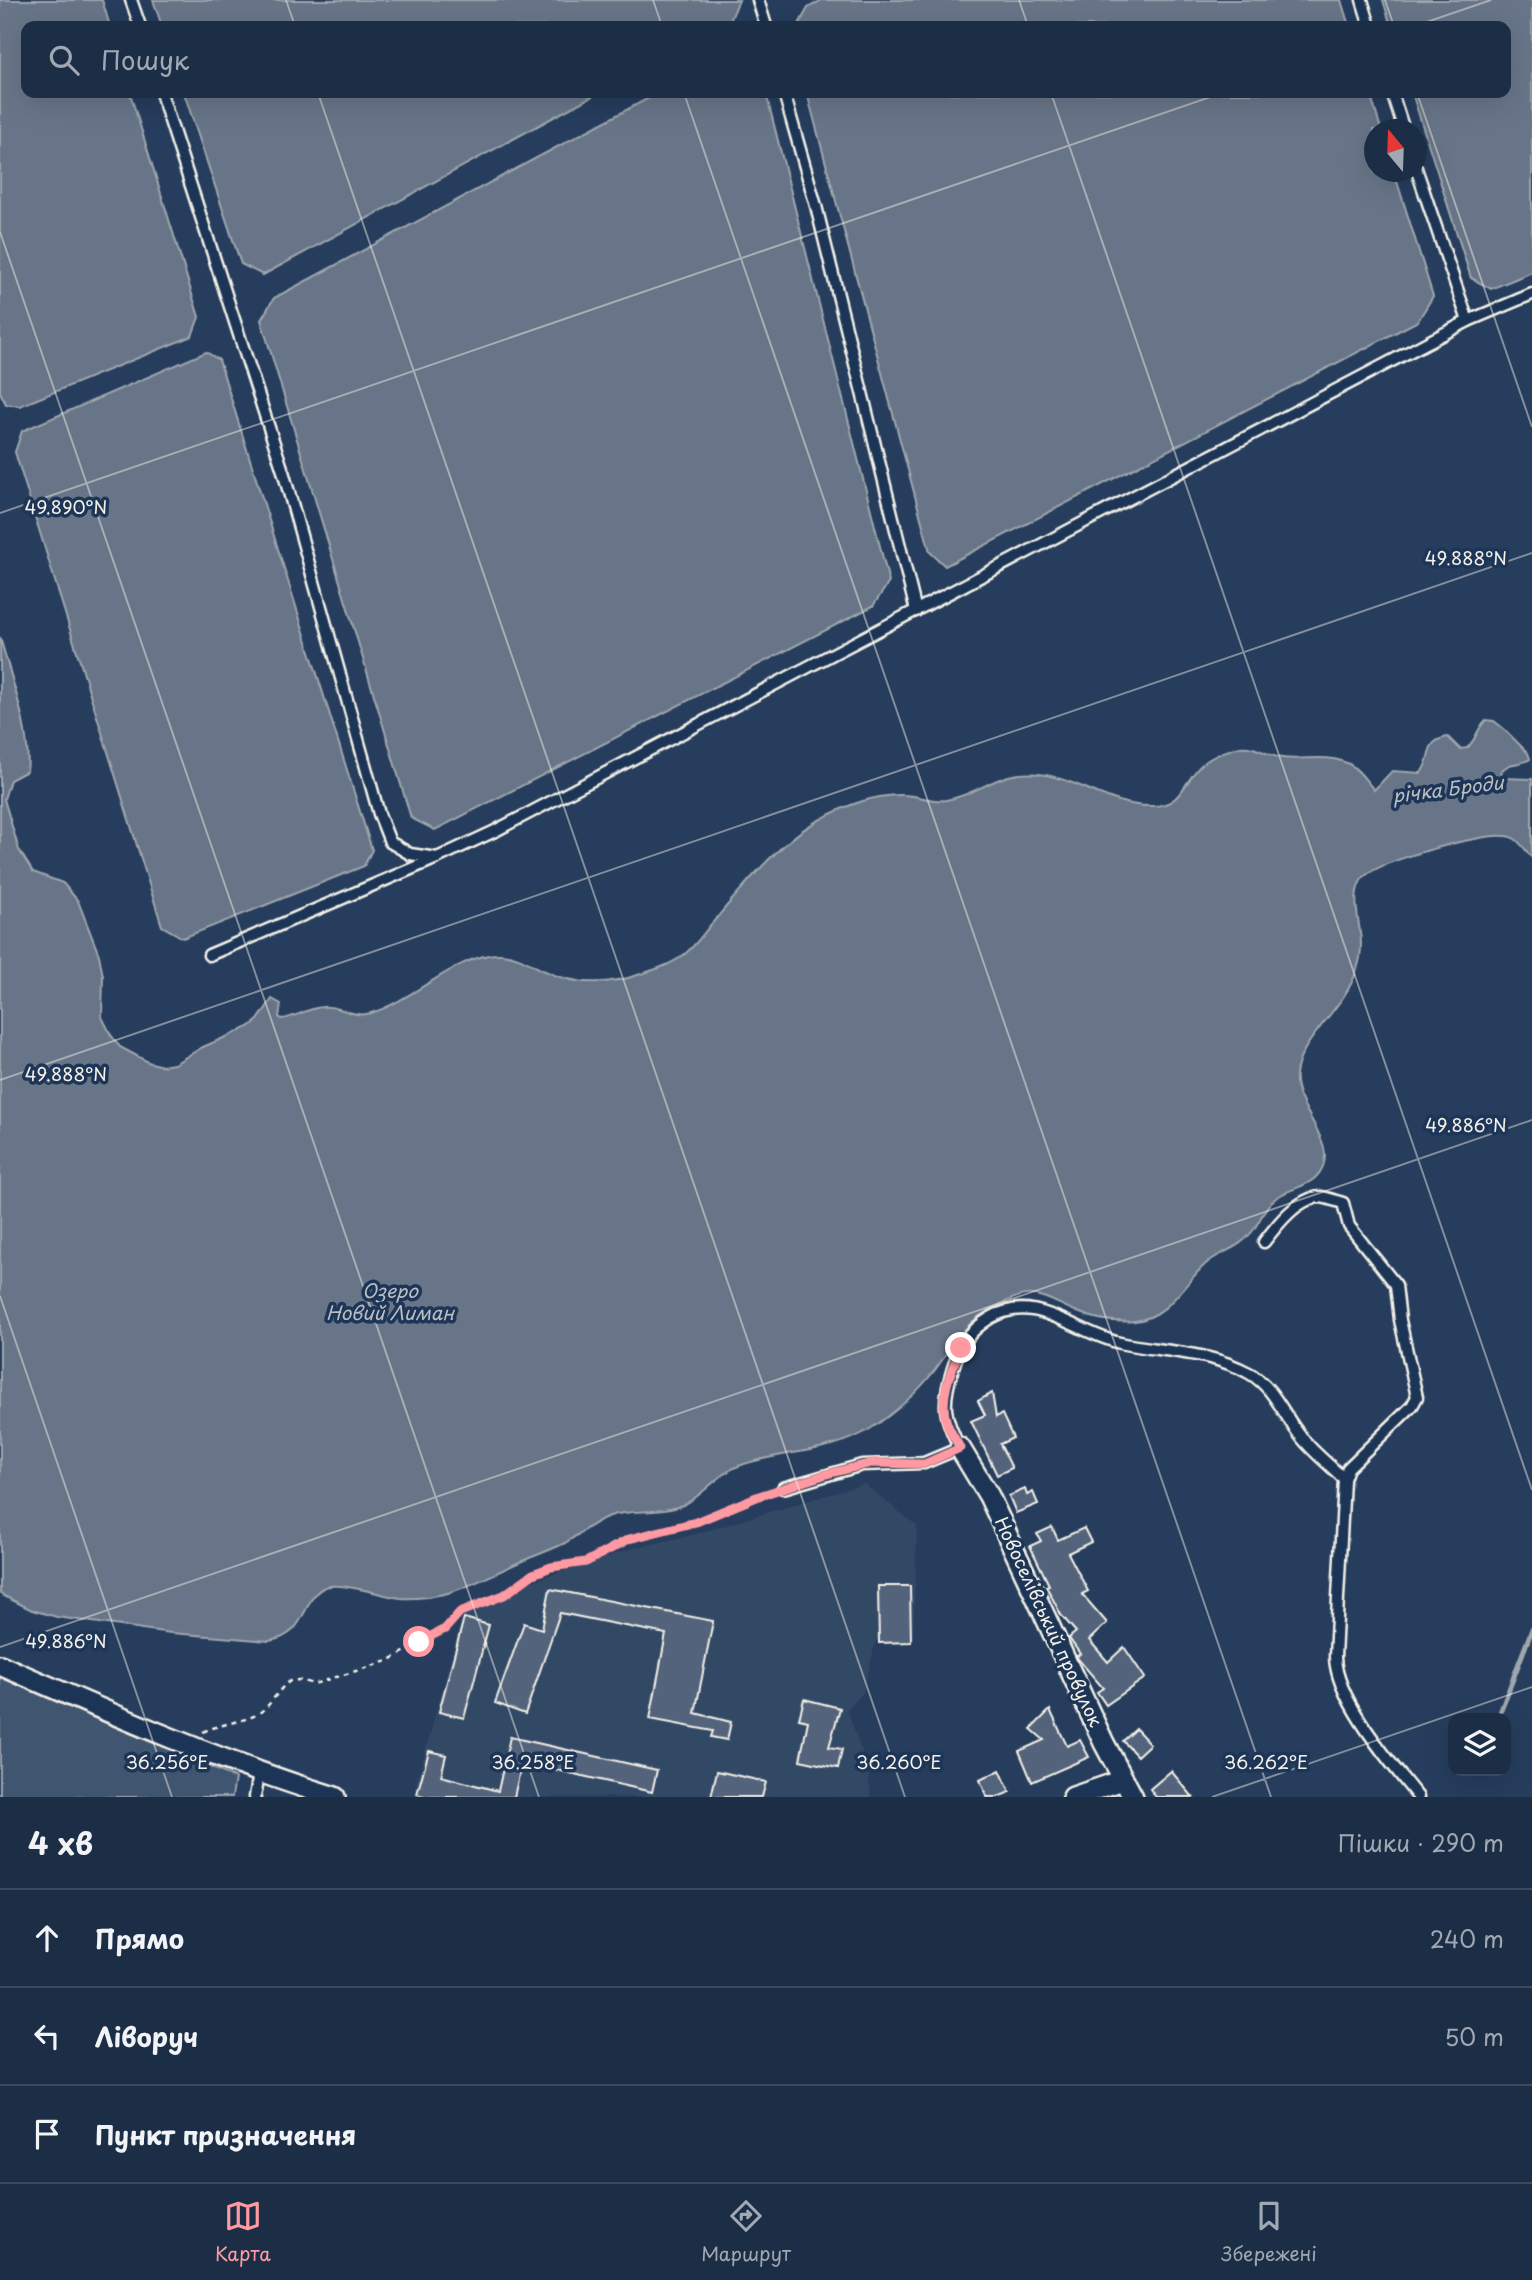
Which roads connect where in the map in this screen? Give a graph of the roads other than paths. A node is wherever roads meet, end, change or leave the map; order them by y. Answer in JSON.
{"nodes":[{"id":1,"x":131,"y":0,"type":"edge"},
{"id":2,"x":758,"y":0,"type":"edge"},
{"id":3,"x":1362,"y":0,"type":"edge"},
{"id":4,"x":138,"y":21,"type":"edge"},
{"id":5,"x":764,"y":21,"type":"edge"},
{"id":6,"x":1368,"y":21,"type":"edge"},
{"id":7,"x":163,"y":98,"type":"edge"},
{"id":8,"x":785,"y":98,"type":"edge"},
{"id":9,"x":1394,"y":98,"type":"edge"},
{"id":10,"x":1400,"y":119,"type":"edge"},
{"id":11,"x":1421,"y":182,"type":"edge"},
{"id":12,"x":1532,"y":294,"type":"edge"},
{"id":13,"x":1468,"y":321,"type":"junction"},
{"id":14,"x":916,"y":611,"type":"junction"},
{"id":15,"x":438,"y":858,"type":"junction"},
{"id":16,"x":209,"y":955,"type":"dead end"},
{"id":17,"x":1264,"y":1242,"type":"dead end"},
{"id":18,"x":960,"y":1448,"type":"junction"},
{"id":19,"x":1344,"y":1479,"type":"junction"},
{"id":20,"x":783,"y":1488,"type":"road end"},
{"id":21,"x":0,"y":1665,"type":"edge"},
{"id":22,"x":259,"y":1773,"type":"junction"},
{"id":23,"x":1123,"y":1780,"type":"junction"},
{"id":24,"x":255,"y":1797,"type":"edge"},
{"id":25,"x":335,"y":1797,"type":"edge"},
{"id":26,"x":1073,"y":1797,"type":"edge"},
{"id":27,"x":1133,"y":1797,"type":"edge"},
{"id":28,"x":1418,"y":1797,"type":"edge"}],
"edges":[{"from":1,"to":4,"type":"lane"},
{"from":2,"to":5,"type":"lane"},
{"from":3,"to":6,"type":"lane"},
{"from":7,"to":15,"type":"lane"},
{"from":8,"to":14,"type":"lane"},
{"from":9,"to":10,"type":"lane"},
{"from":11,"to":13,"type":"lane"},
{"from":12,"to":13,"type":"lane"},
{"from":13,"to":14,"type":"lane"},
{"from":14,"to":15,"type":"lane"},
{"from":15,"to":16,"type":"lane"},
{"from":17,"to":19,"type":"lane"},
{"from":18,"to":19,"type":"lane"},
{"from":18,"to":20,"type":"lane"},
{"from":18,"to":23,"type":"street","name":"Новоселівський провулок"},
{"from":19,"to":28,"type":"lane"},
{"from":21,"to":22,"type":"street"},
{"from":22,"to":24,"type":"lane"},
{"from":22,"to":25,"type":"street"},
{"from":23,"to":26,"type":"street"},
{"from":23,"to":27,"type":"street","name":"Новоселівський провулок"}]}
